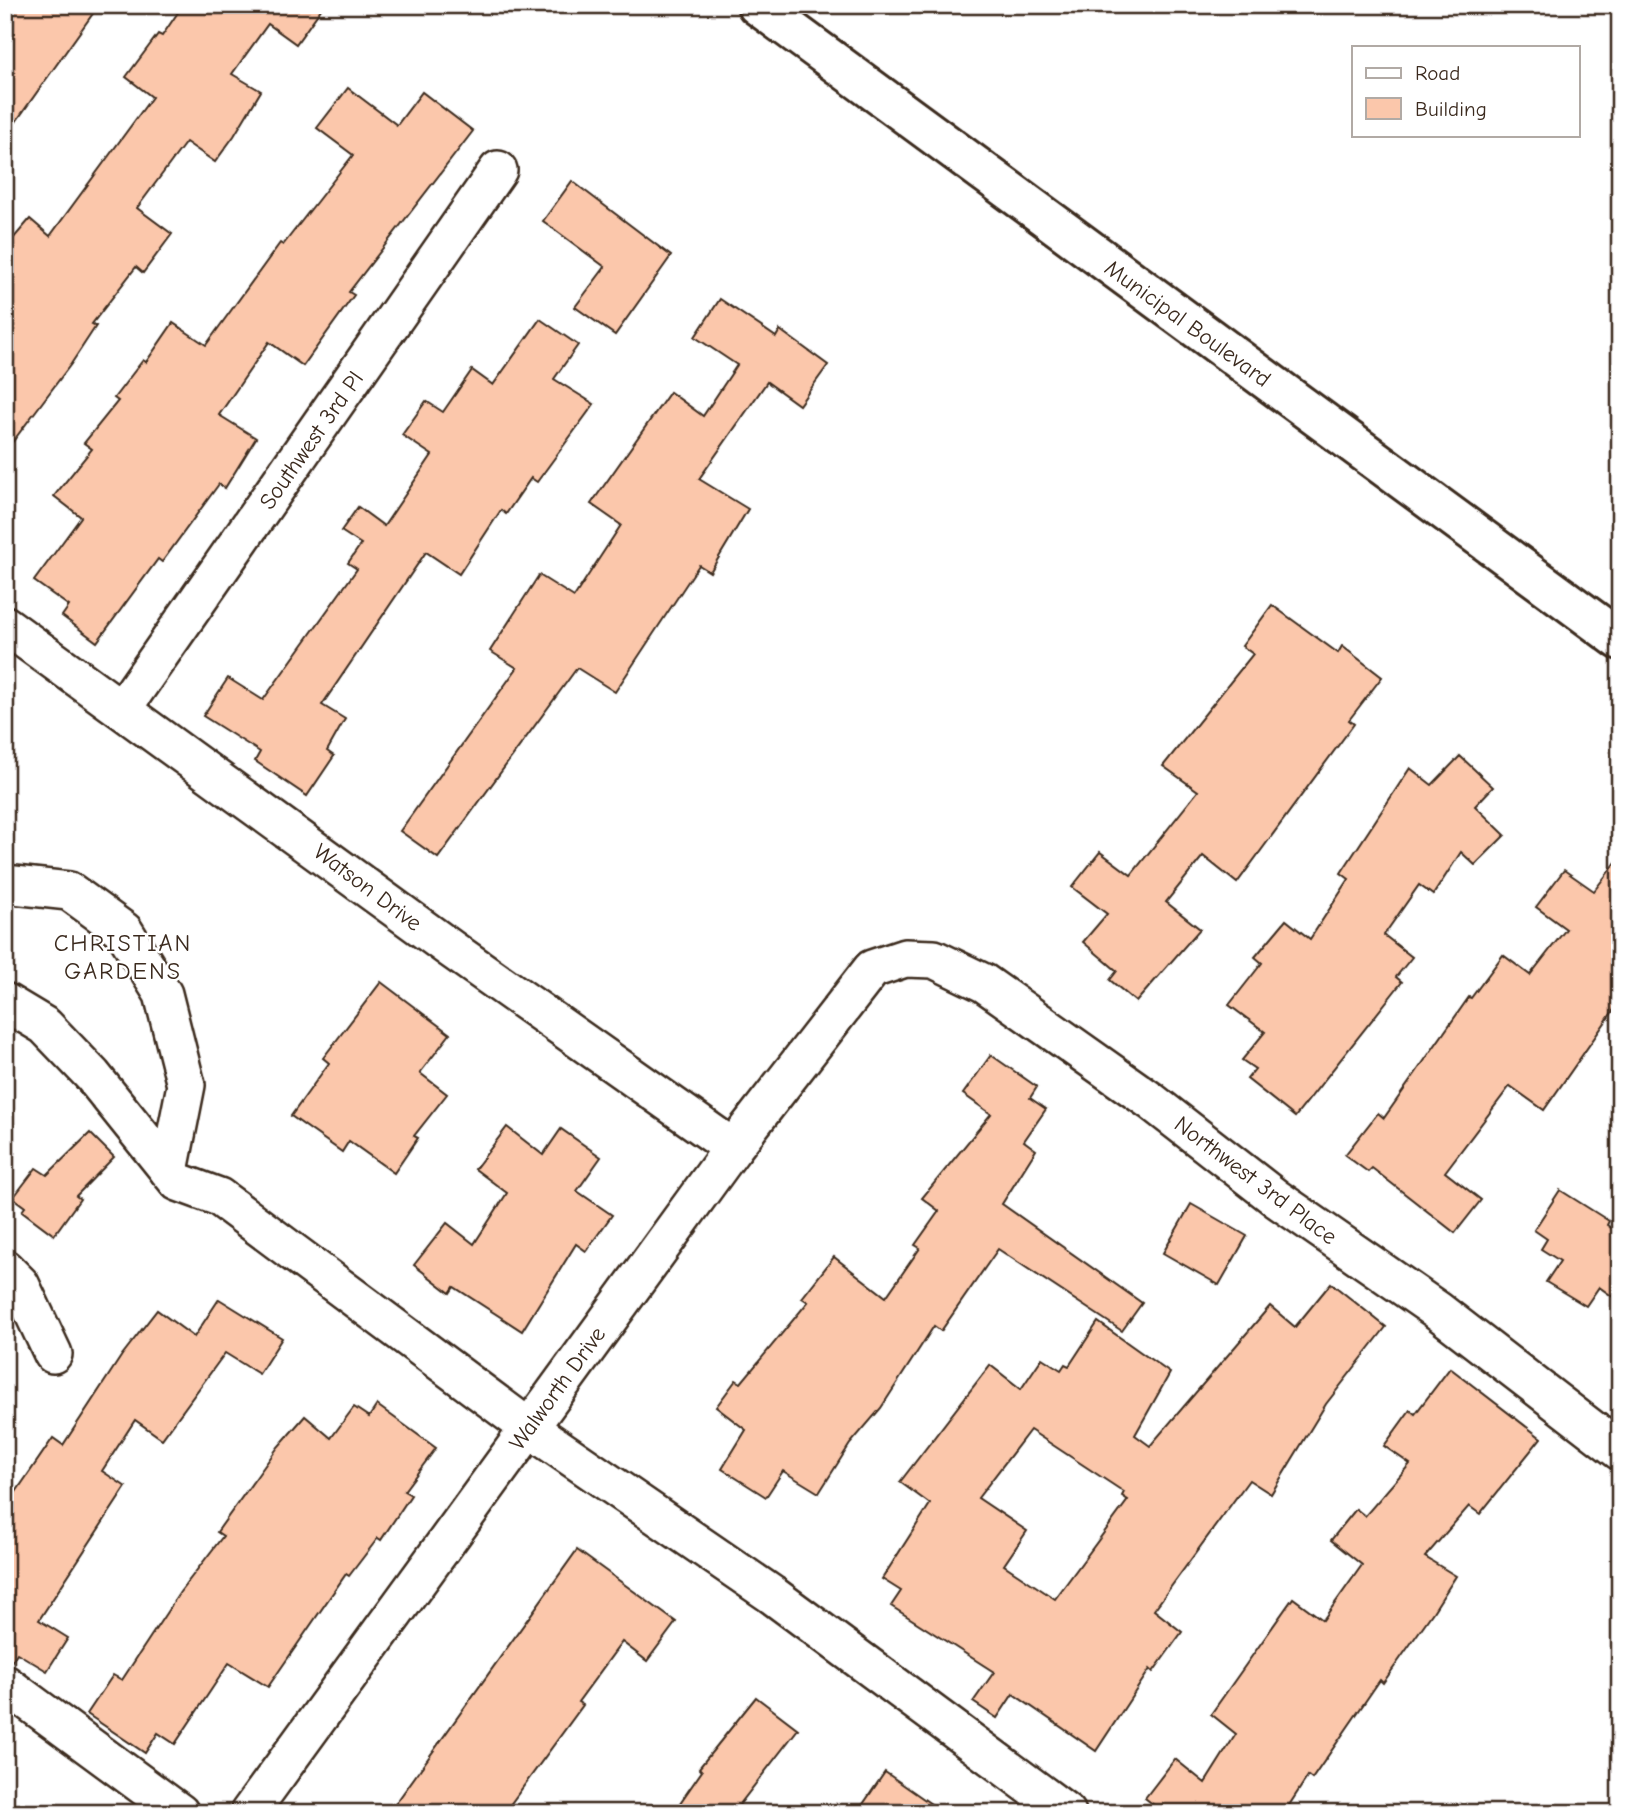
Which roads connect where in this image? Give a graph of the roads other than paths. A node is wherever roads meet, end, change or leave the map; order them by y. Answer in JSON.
{"nodes":[{"id":1,"x":757,"y":5,"type":"edge"},
{"id":2,"x":498,"y":170,"type":"dead end"},
{"id":3,"x":5,"y":625,"type":"edge"},
{"id":4,"x":1620,"y":640,"type":"edge"},
{"id":5,"x":122,"y":709,"type":"junction"},
{"id":6,"x":5,"y":884,"type":"edge"},
{"id":7,"x":872,"y":970,"type":"joint"},
{"id":8,"x":5,"y":1002,"type":"edge"},
{"id":9,"x":733,"y":1148,"type":"junction"},
{"id":10,"x":169,"y":1171,"type":"junction"},
{"id":11,"x":5,"y":1269,"type":"edge"},
{"id":12,"x":53,"y":1354,"type":"dead end"},
{"id":13,"x":528,"y":1428,"type":"junction"},
{"id":14,"x":1620,"y":1451,"type":"edge"},
{"id":15,"x":5,"y":1684,"type":"edge"},
{"id":16,"x":180,"y":1813,"type":"edge"},
{"id":17,"x":249,"y":1813,"type":"edge"},
{"id":18,"x":1067,"y":1813,"type":"edge"}],
"edges":[{"from":1,"to":4,"type":"main road","name":"Municipal Boulevard"},
{"from":2,"to":5,"type":"street","name":"Southwest 3rd Pl"},
{"from":3,"to":5,"type":"street","name":"Watson Drive"},
{"from":5,"to":9,"type":"street","name":"Watson Drive"},
{"from":6,"to":10,"type":"street"},
{"from":7,"to":9,"type":"street","name":"Walworth Drive"},
{"from":7,"to":14,"type":"street","name":"Northwest 3rd Place"},
{"from":8,"to":10,"type":"street"},
{"from":9,"to":13,"type":"street","name":"Walworth Drive"},
{"from":10,"to":13,"type":"street"},
{"from":11,"to":12,"type":"street"},
{"from":13,"to":17,"type":"street","name":"Walworth Drive"},
{"from":13,"to":18,"type":"street"},
{"from":15,"to":16,"type":"street"}]}
